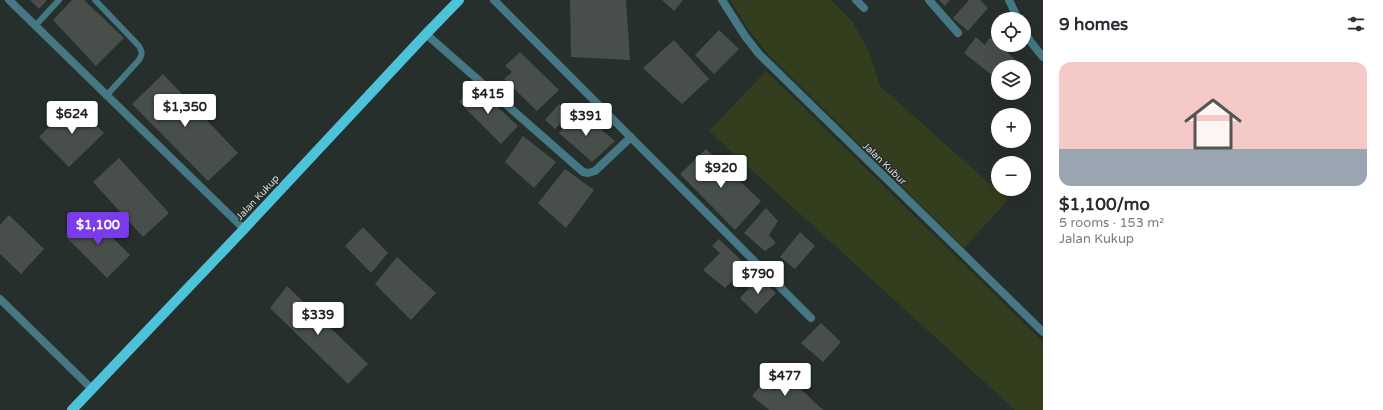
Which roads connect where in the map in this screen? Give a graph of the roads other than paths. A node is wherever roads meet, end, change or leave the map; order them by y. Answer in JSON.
{"nodes":[{"id":1,"x":9,"y":0,"type":"edge"},
{"id":2,"x":60,"y":0,"type":"edge"},
{"id":3,"x":95,"y":0,"type":"edge"},
{"id":4,"x":459,"y":0,"type":"edge"},
{"id":5,"x":494,"y":0,"type":"edge"},
{"id":6,"x":722,"y":0,"type":"edge"},
{"id":7,"x":856,"y":0,"type":"edge"},
{"id":8,"x":929,"y":0,"type":"edge"},
{"id":9,"x":1008,"y":0,"type":"edge"},
{"id":10,"x":864,"y":8,"type":"dead end"},
{"id":11,"x":1014,"y":12,"type":"edge"},
{"id":12,"x":35,"y":26,"type":"junction"},
{"id":13,"x":958,"y":33,"type":"dead end"},
{"id":14,"x":426,"y":34,"type":"junction"},
{"id":15,"x":1031,"y":42,"type":"edge"},
{"id":16,"x":1043,"y":57,"type":"edge"},
{"id":17,"x":106,"y":96,"type":"junction"},
{"id":18,"x":630,"y":137,"type":"junction"},
{"id":19,"x":244,"y":229,"type":"junction"},
{"id":20,"x":0,"y":299,"type":"edge"},
{"id":21,"x":811,"y":318,"type":"dead end"},
{"id":22,"x":1043,"y":332,"type":"edge"},
{"id":23,"x":92,"y":389,"type":"junction"},
{"id":24,"x":78,"y":408,"type":"edge"}],
"edges":[{"from":1,"to":12,"type":"street"},
{"from":2,"to":12,"type":"lane"},
{"from":3,"to":17,"type":"lane"},
{"from":4,"to":14,"type":"main road","name":"Jalan Kukup"},
{"from":5,"to":18,"type":"street"},
{"from":6,"to":22,"type":"street","name":"Jalan Kubur"},
{"from":7,"to":10,"type":"street"},
{"from":8,"to":13,"type":"street"},
{"from":9,"to":11,"type":"street"},
{"from":12,"to":17,"type":"street"},
{"from":14,"to":18,"type":"street"},
{"from":14,"to":19,"type":"main road","name":"Jalan Kukup"},
{"from":15,"to":16,"type":"street"},
{"from":17,"to":19,"type":"street"},
{"from":18,"to":21,"type":"street"},
{"from":19,"to":23,"type":"main road","name":"Jalan Kukup"},
{"from":20,"to":23,"type":"street"},
{"from":23,"to":24,"type":"main road","name":"Jalan Kukup"}]}
